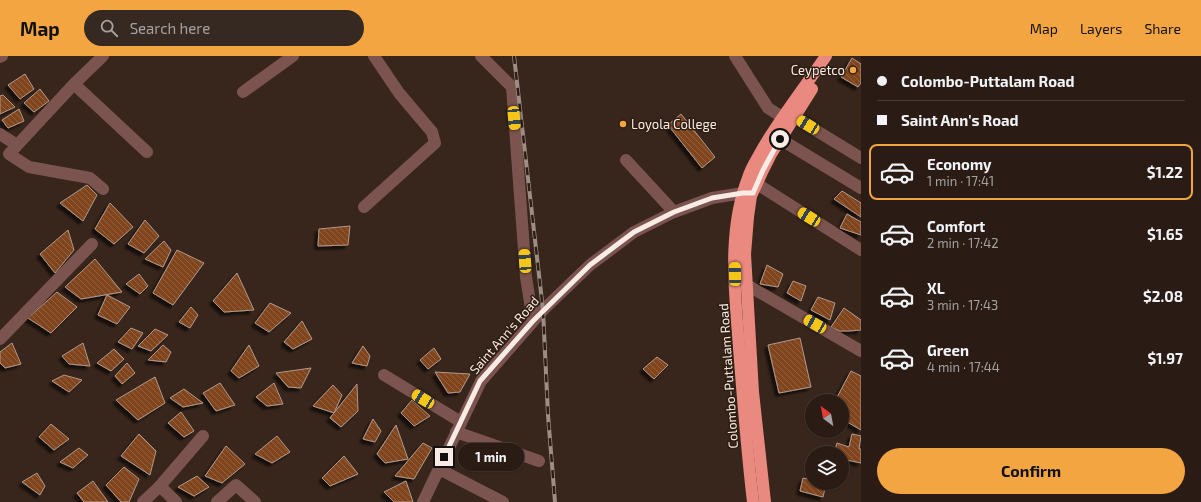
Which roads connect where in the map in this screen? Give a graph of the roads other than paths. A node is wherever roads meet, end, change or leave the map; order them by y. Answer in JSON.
{"nodes":[{"id":1,"x":103,"y":56,"type":"edge"},
{"id":2,"x":293,"y":56,"type":"edge"},
{"id":3,"x":374,"y":56,"type":"edge"},
{"id":4,"x":481,"y":56,"type":"edge"},
{"id":5,"x":735,"y":56,"type":"edge"},
{"id":6,"x":826,"y":56,"type":"edge"},
{"id":7,"x":833,"y":56,"type":"edge"},
{"id":8,"x":74,"y":84,"type":"junction"},
{"id":9,"x":243,"y":92,"type":"dead end"},
{"id":10,"x":788,"y":117,"type":"junction"},
{"id":11,"x":0,"y":134,"type":"edge"},
{"id":12,"x":780,"y":139,"type":"junction"},
{"id":13,"x":17,"y":145,"type":"junction"},
{"id":14,"x":146,"y":152,"type":"dead end"},
{"id":15,"x":861,"y":158,"type":"edge"},
{"id":16,"x":626,"y":160,"type":"dead end"},
{"id":17,"x":861,"y":188,"type":"edge"},
{"id":18,"x":103,"y":189,"type":"dead end"},
{"id":19,"x":751,"y":190,"type":"junction"},
{"id":20,"x":364,"y":207,"type":"dead end"},
{"id":21,"x":674,"y":212,"type":"junction"},
{"id":22,"x":92,"y":244,"type":"dead end"},
{"id":23,"x":861,"y":250,"type":"edge"},
{"id":24,"x":747,"y":284,"type":"junction"},
{"id":25,"x":533,"y":321,"type":"junction"},
{"id":26,"x":0,"y":339,"type":"edge"},
{"id":27,"x":861,"y":351,"type":"edge"},
{"id":28,"x":384,"y":375,"type":"dead end"},
{"id":29,"x":459,"y":427,"type":"junction"},
{"id":30,"x":203,"y":436,"type":"dead end"},
{"id":31,"x":539,"y":460,"type":"dead end"},
{"id":32,"x":439,"y":469,"type":"junction"},
{"id":33,"x":160,"y":486,"type":"junction"},
{"id":34,"x":143,"y":502,"type":"edge"},
{"id":35,"x":176,"y":502,"type":"edge"},
{"id":36,"x":217,"y":502,"type":"edge"},
{"id":37,"x":255,"y":502,"type":"edge"},
{"id":38,"x":423,"y":502,"type":"edge"},
{"id":39,"x":503,"y":502,"type":"edge"},
{"id":40,"x":753,"y":502,"type":"edge"},
{"id":41,"x":765,"y":502,"type":"edge"}],
"edges":[{"from":1,"to":8,"type":"street"},
{"from":2,"to":9,"type":"street"},
{"from":3,"to":20,"type":"street"},
{"from":4,"to":25,"type":"street"},
{"from":5,"to":10,"type":"street"},
{"from":6,"to":10,"type":"highway","name":"Colombo-Puttalam Road"},
{"from":7,"to":10,"type":"highway","name":"Colombo-Puttalam Road"},
{"from":8,"to":13,"type":"street"},
{"from":8,"to":14,"type":"street"},
{"from":10,"to":12,"type":"highway","name":"Colombo-Puttalam Road"},
{"from":10,"to":15,"type":"street"},
{"from":10,"to":19,"type":"highway","name":"Colombo-Puttalam Road"},
{"from":11,"to":13,"type":"street"},
{"from":12,"to":17,"type":"street"},
{"from":12,"to":19,"type":"highway","name":"Colombo-Puttalam Road"},
{"from":13,"to":18,"type":"street"},
{"from":16,"to":21,"type":"street"},
{"from":19,"to":21,"type":"street","name":"Saint Ann's Road"},
{"from":19,"to":23,"type":"street"},
{"from":19,"to":24,"type":"highway","name":"Colombo-Puttalam Road"},
{"from":19,"to":40,"type":"highway","name":"Colombo-Puttalam Road"},
{"from":21,"to":25,"type":"street","name":"Saint Ann's Road"},
{"from":22,"to":26,"type":"street"},
{"from":24,"to":27,"type":"street"},
{"from":24,"to":41,"type":"highway","name":"Colombo-Puttalam Road"},
{"from":25,"to":29,"type":"street","name":"Saint Ann's Road"},
{"from":28,"to":29,"type":"street"},
{"from":29,"to":31,"type":"street"},
{"from":29,"to":32,"type":"street","name":"Saint Ann's Road"},
{"from":30,"to":33,"type":"street"},
{"from":32,"to":38,"type":"street","name":"Saint Ann's Road"},
{"from":32,"to":39,"type":"street"},
{"from":33,"to":34,"type":"street"},
{"from":33,"to":35,"type":"street"},
{"from":36,"to":37,"type":"street"}]}
